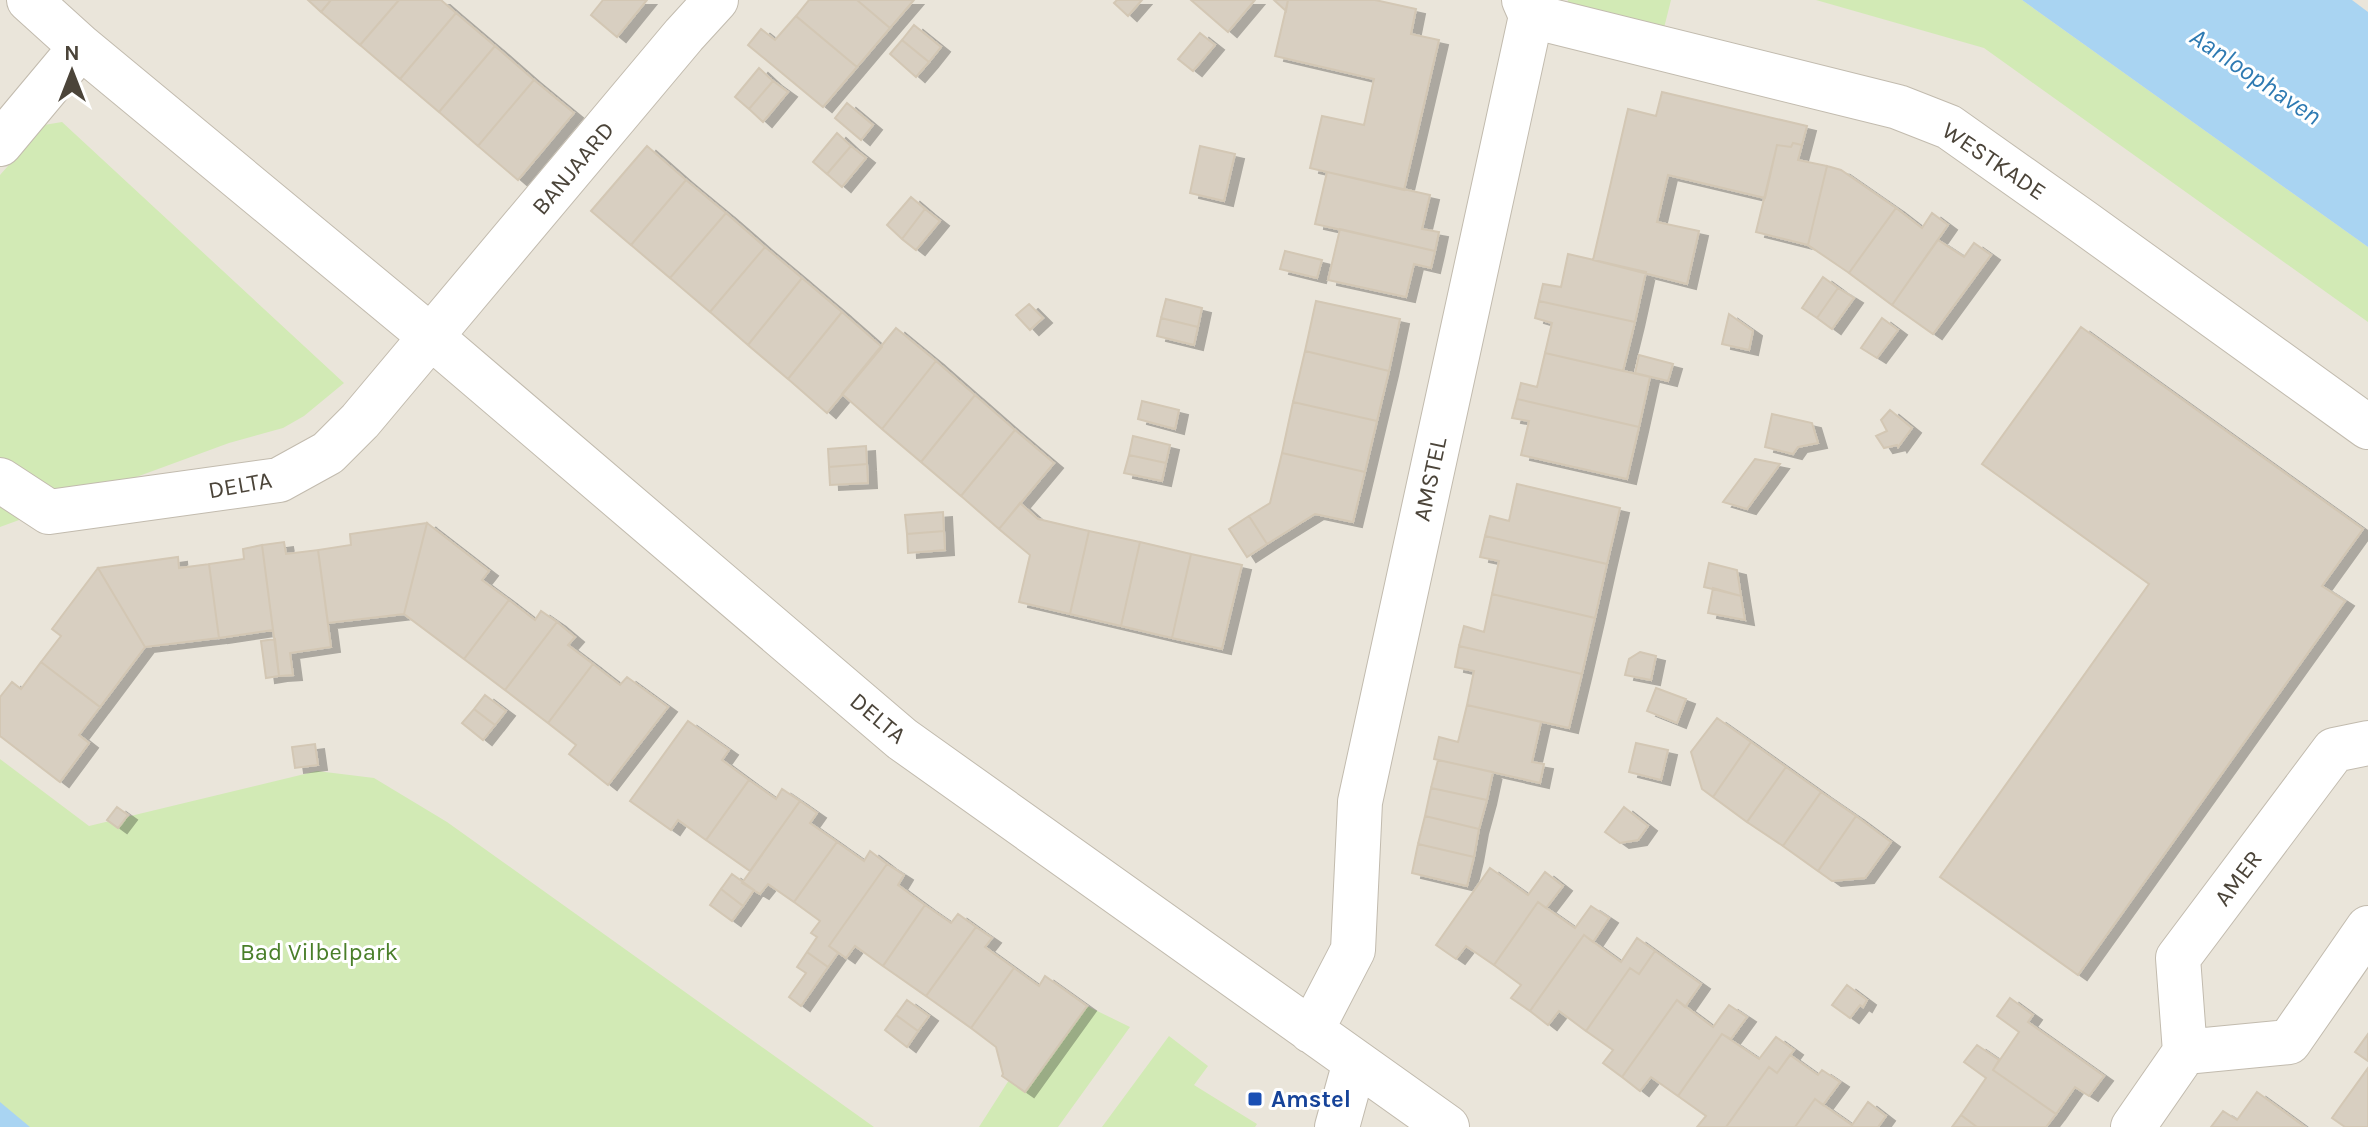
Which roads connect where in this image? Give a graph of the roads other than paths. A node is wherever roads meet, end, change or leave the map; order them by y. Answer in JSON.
{"nodes":[{"id":1,"x":29,"y":0,"type":"edge"},
{"id":2,"x":716,"y":0,"type":"edge"},
{"id":3,"x":1527,"y":8,"type":"edge"},
{"id":4,"x":81,"y":47,"type":"junction"},
{"id":5,"x":0,"y":144,"type":"edge"},
{"id":6,"x":430,"y":336,"type":"junction"},
{"id":7,"x":2368,"y":427,"type":"edge"},
{"id":8,"x":0,"y":480,"type":"edge"},
{"id":9,"x":2368,"y":743,"type":"edge"},
{"id":10,"x":2368,"y":928,"type":"edge"},
{"id":11,"x":1311,"y":1031,"type":"junction"},
{"id":12,"x":2185,"y":1052,"type":"junction"},
{"id":13,"x":1355,"y":1062,"type":"junction"},
{"id":14,"x":1337,"y":1127,"type":"edge"},
{"id":15,"x":1447,"y":1127,"type":"edge"},
{"id":16,"x":2133,"y":1127,"type":"edge"}],
"edges":[{"from":1,"to":4,"type":"street","name":"DELTA"},
{"from":2,"to":6,"type":"street","name":"BANJAARD"},
{"from":3,"to":7,"type":"street","name":"WESTKADE"},
{"from":3,"to":11,"type":"street","name":"AMSTEL"},
{"from":4,"to":5,"type":"street"},
{"from":4,"to":6,"type":"street","name":"DELTA"},
{"from":6,"to":8,"type":"street","name":"DELTA"},
{"from":6,"to":11,"type":"street","name":"DELTA"},
{"from":9,"to":12,"type":"street","name":"AMER"},
{"from":10,"to":12,"type":"street"},
{"from":11,"to":13,"type":"street","name":"DELTA"},
{"from":12,"to":16,"type":"street"},
{"from":13,"to":14,"type":"street"},
{"from":13,"to":15,"type":"street","name":"DELTA"}]}
